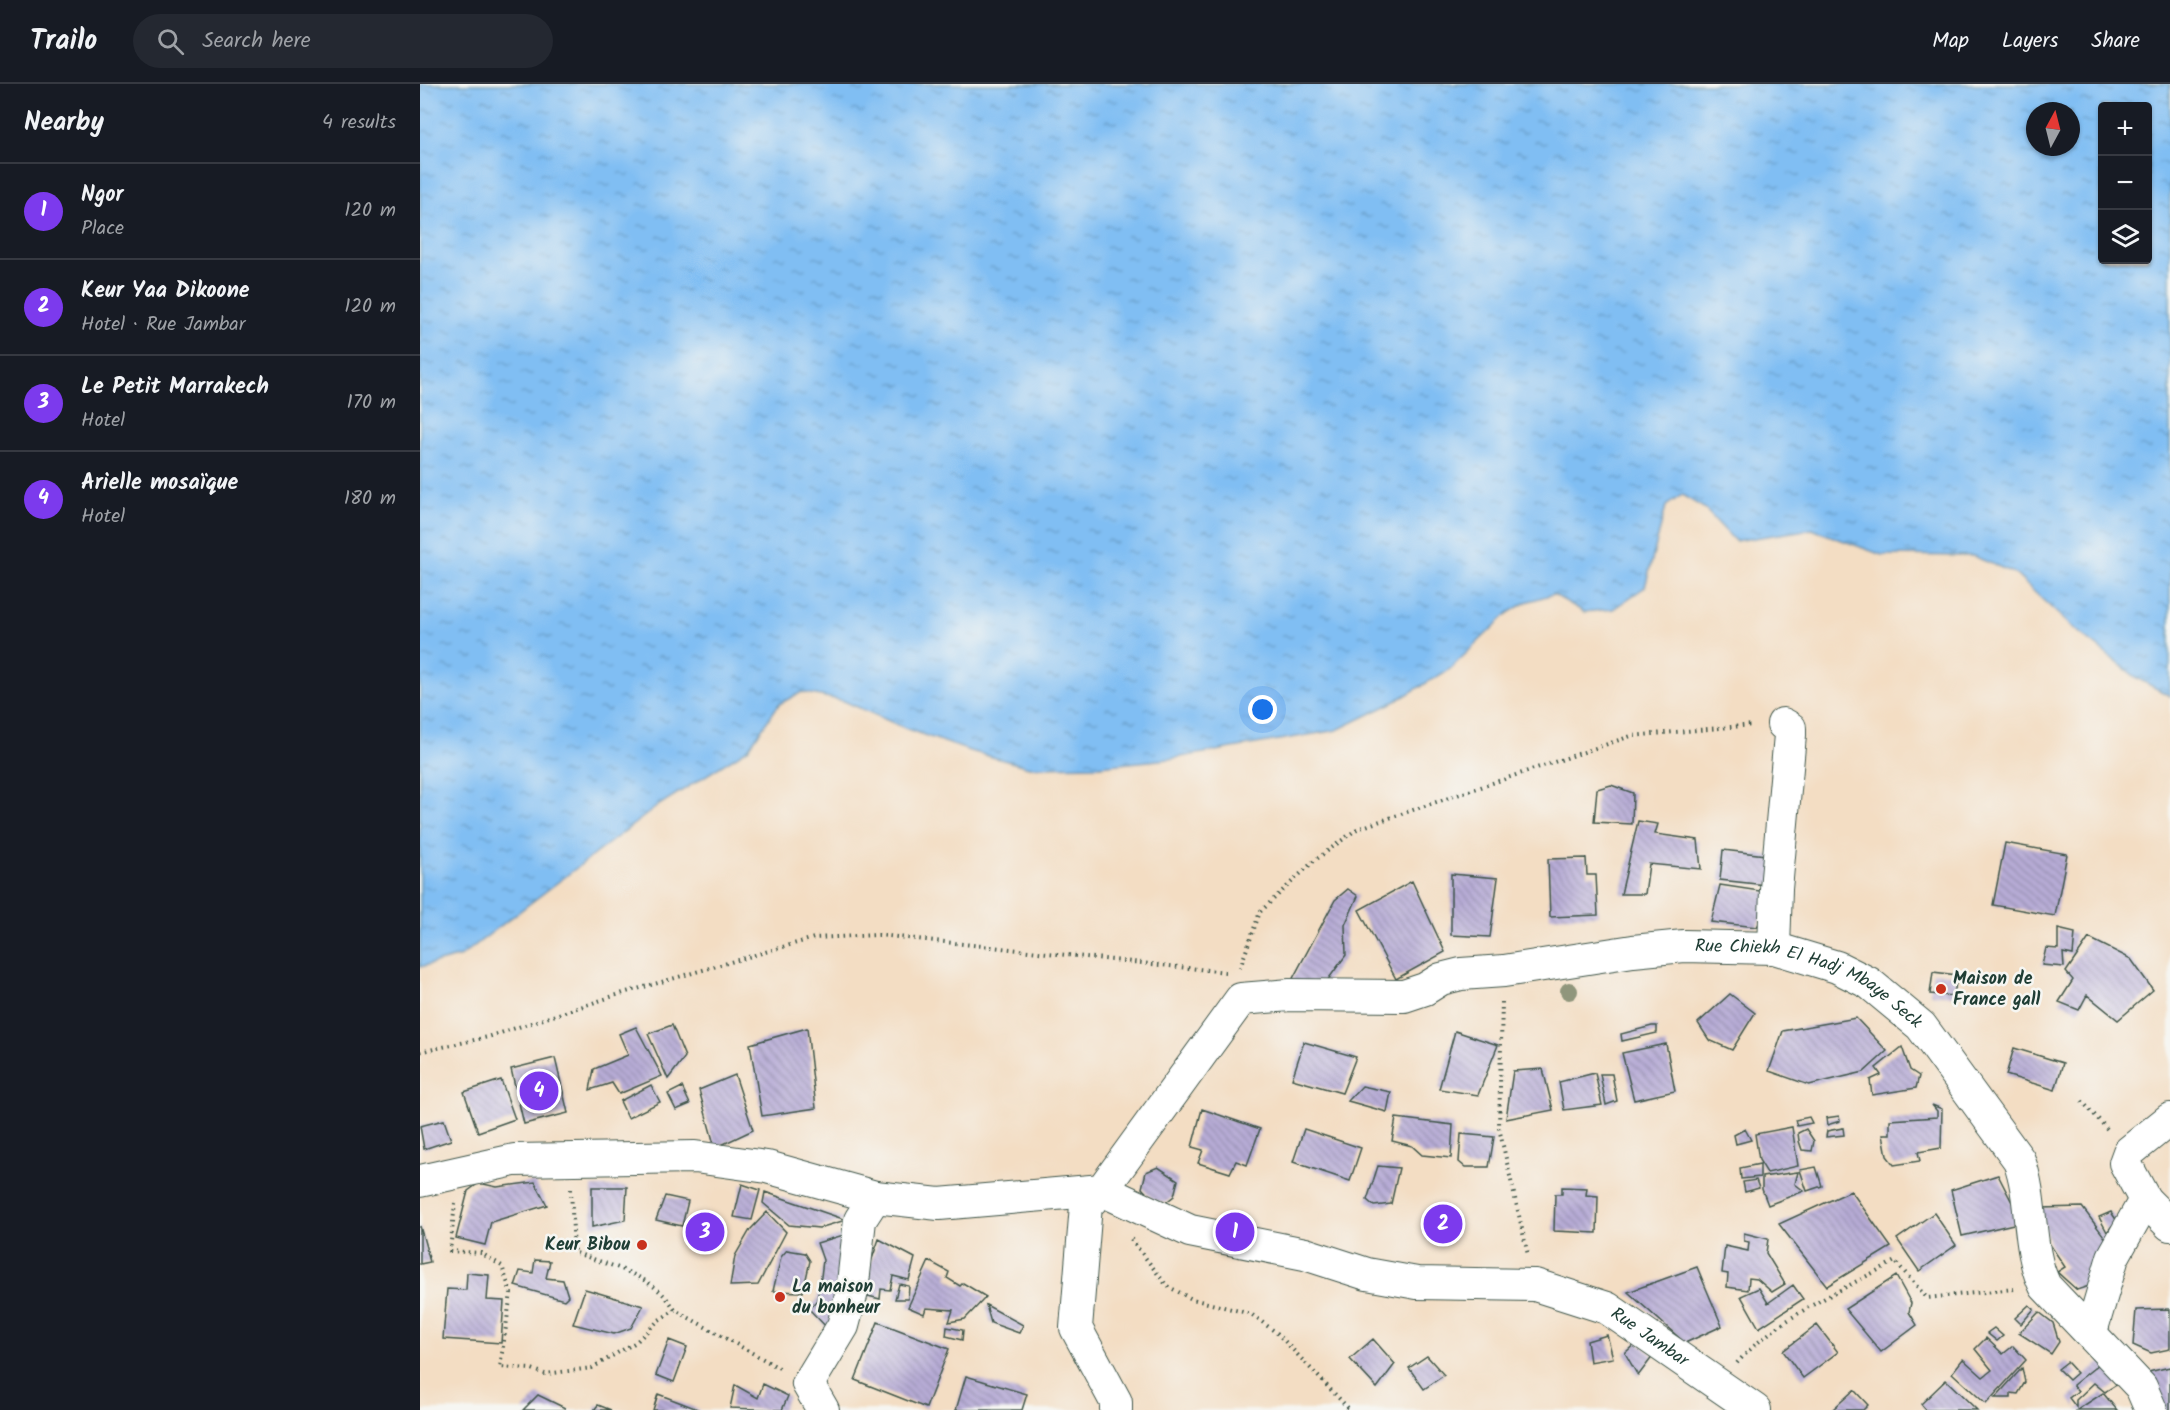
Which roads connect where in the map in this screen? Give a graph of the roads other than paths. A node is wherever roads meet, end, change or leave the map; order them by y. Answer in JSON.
{"nodes":[{"id":1,"x":1783,"y":724,"type":"road end"},
{"id":2,"x":1774,"y":948,"type":"junction"},
{"id":3,"x":2170,"y":1119,"type":"edge"},
{"id":4,"x":420,"y":1181,"type":"edge"},
{"id":5,"x":1102,"y":1190,"type":"junction"},
{"id":6,"x":875,"y":1197,"type":"junction"},
{"id":7,"x":2145,"y":1200,"type":"junction"},
{"id":8,"x":2170,"y":1226,"type":"edge"},
{"id":9,"x":2091,"y":1332,"type":"junction"},
{"id":10,"x":816,"y":1397,"type":"edge"},
{"id":11,"x":1116,"y":1410,"type":"edge"},
{"id":12,"x":1755,"y":1410,"type":"edge"},
{"id":13,"x":2151,"y":1410,"type":"edge"}],
"edges":[{"from":1,"to":2,"type":"street"},
{"from":2,"to":5,"type":"street","name":"Rue Chiekh El Hadj Mbaye Seck"},
{"from":2,"to":9,"type":"street","name":"Rue Chiekh El Hadj Mbaye Seck"},
{"from":3,"to":7,"type":"street"},
{"from":4,"to":6,"type":"street"},
{"from":5,"to":6,"type":"street"},
{"from":5,"to":11,"type":"street"},
{"from":5,"to":12,"type":"street","name":"Rue Jambar"},
{"from":6,"to":10,"type":"street"},
{"from":7,"to":8,"type":"street"},
{"from":7,"to":9,"type":"street"},
{"from":9,"to":13,"type":"street","name":"Rue Chiekh El Hadj Mbaye Seck"}]}
